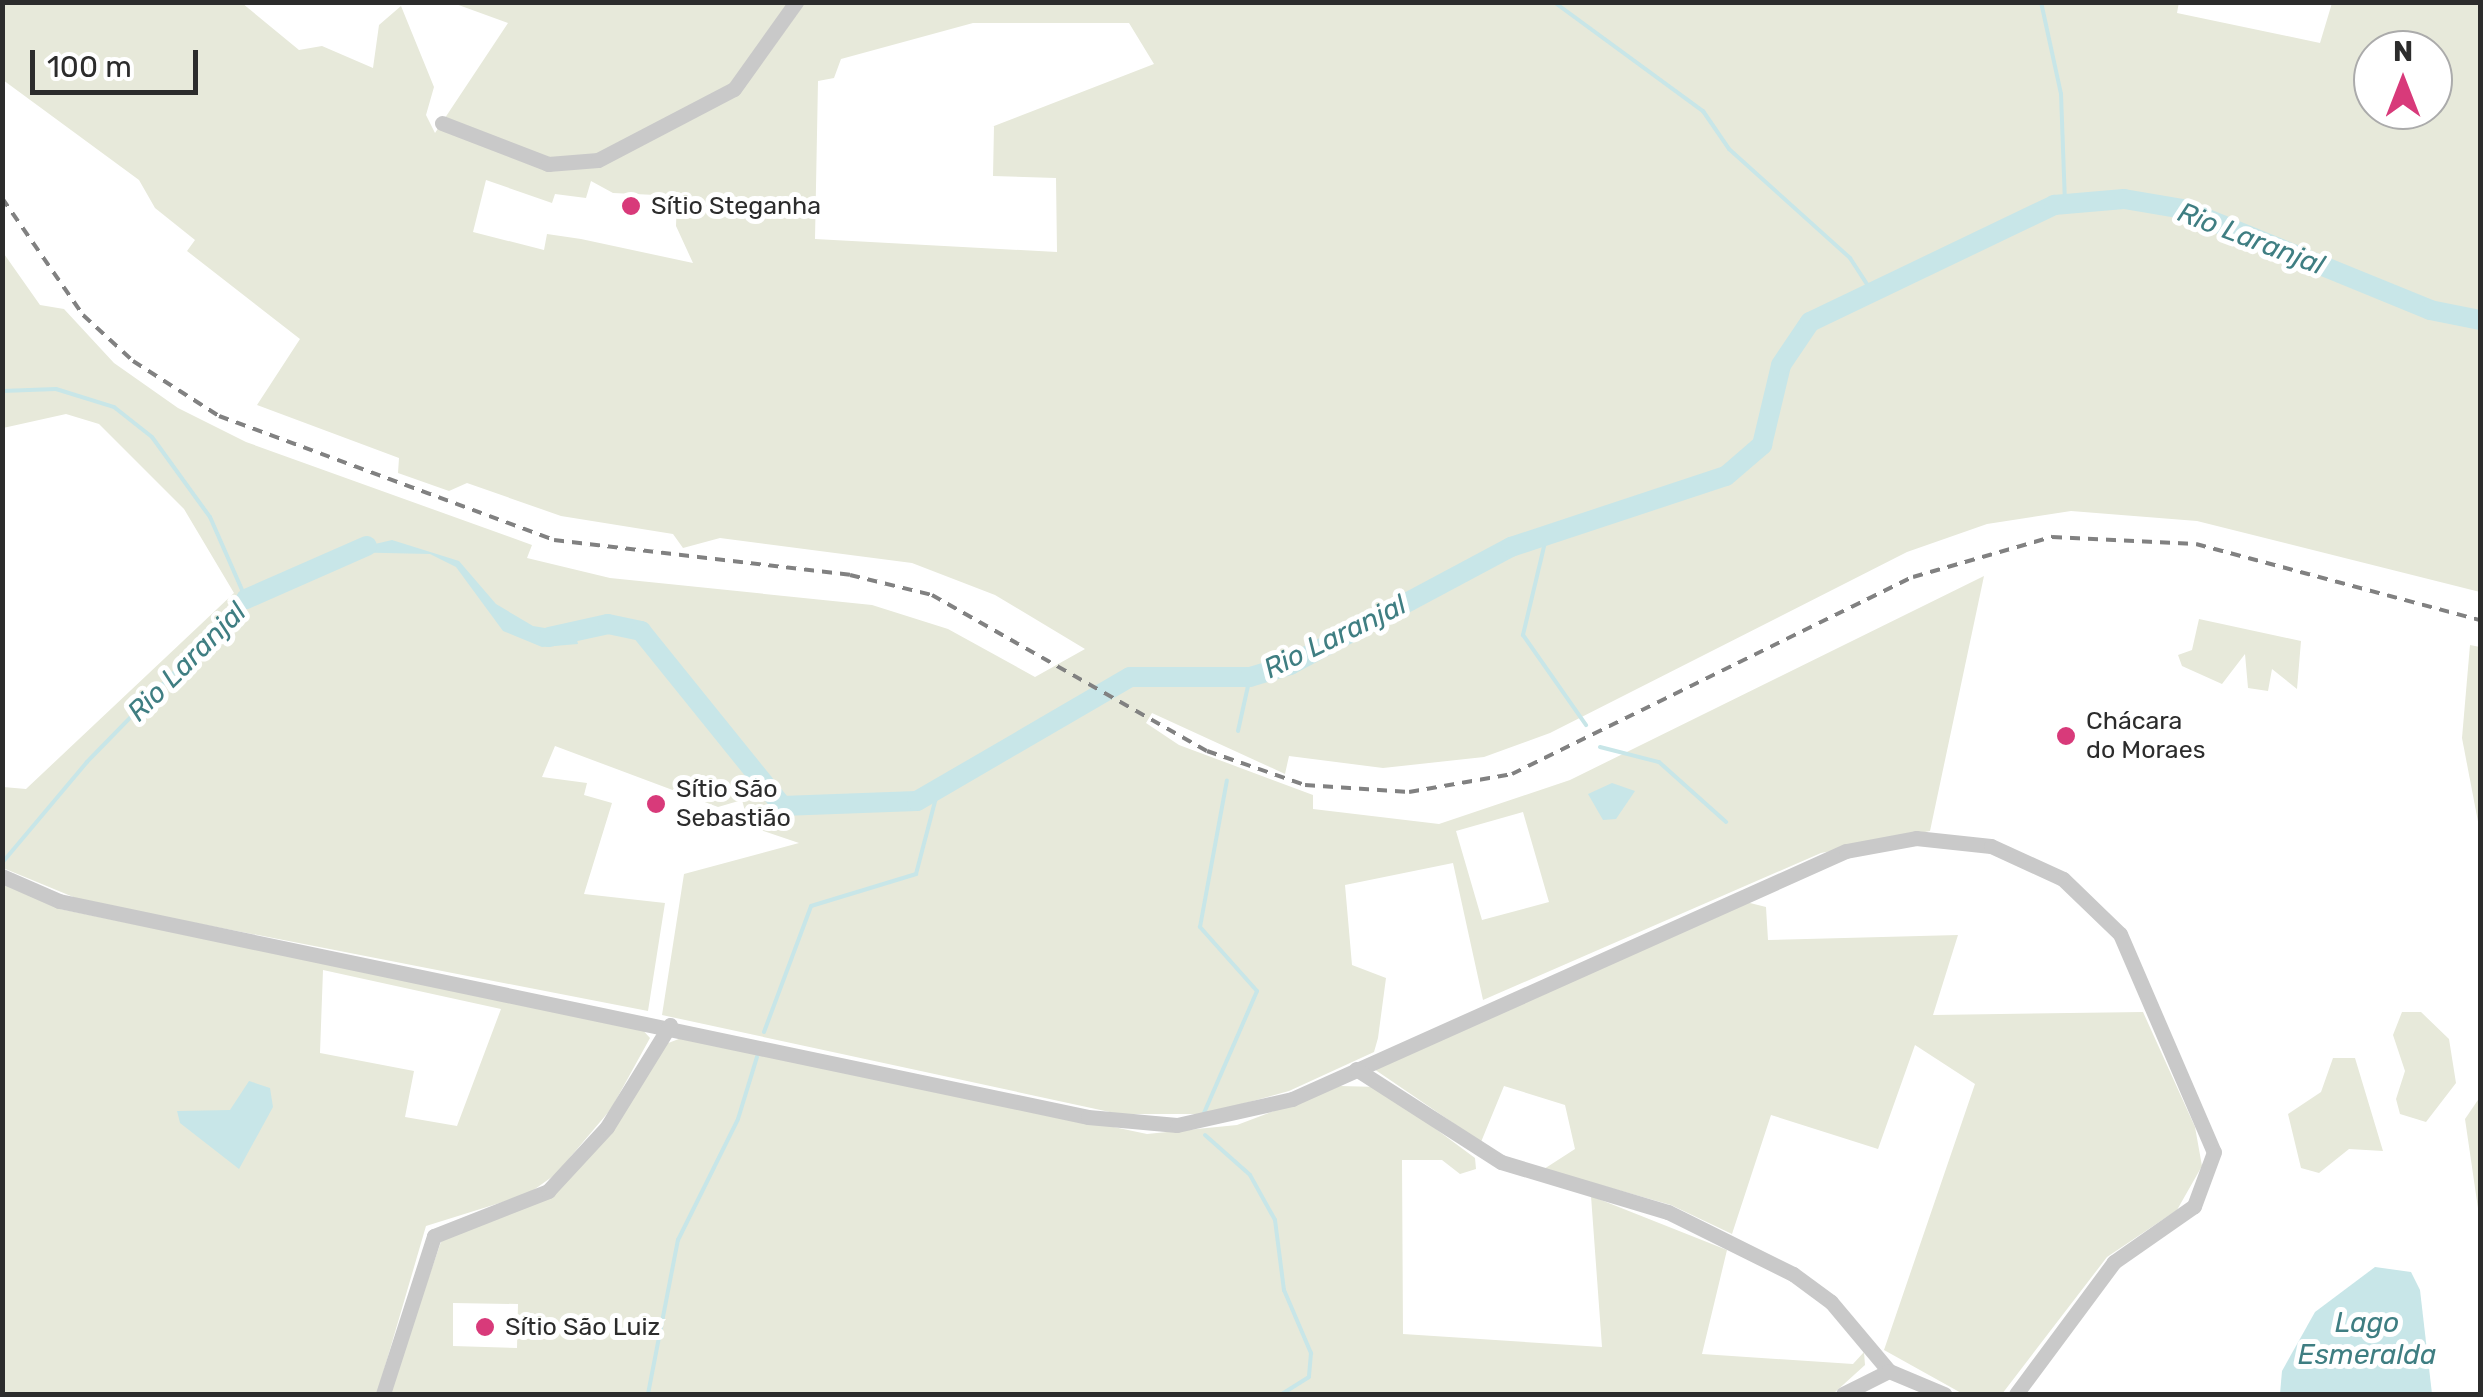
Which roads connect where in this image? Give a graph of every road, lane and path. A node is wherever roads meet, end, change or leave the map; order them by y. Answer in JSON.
{"nodes":[{"id":1,"x":796,"y":2,"type":"edge"},
{"id":2,"x":442,"y":123,"type":"dead end"},
{"id":3,"x":7,"y":878,"type":"edge"},
{"id":4,"x":670,"y":1025,"type":"junction"},
{"id":5,"x":1356,"y":1069,"type":"junction"},
{"id":6,"x":1889,"y":1371,"type":"junction"},
{"id":7,"x":383,"y":1394,"type":"edge"},
{"id":8,"x":1843,"y":1394,"type":"edge"},
{"id":9,"x":1944,"y":1394,"type":"edge"},
{"id":10,"x":2016,"y":1394,"type":"edge"}],
"edges":[{"from":1,"to":2,"type":"street"},
{"from":3,"to":4,"type":"street"},
{"from":4,"to":5,"type":"street"},
{"from":4,"to":7,"type":"street"},
{"from":5,"to":6,"type":"street"},
{"from":5,"to":10,"type":"street"},
{"from":6,"to":8,"type":"street"},
{"from":6,"to":9,"type":"street"}]}
